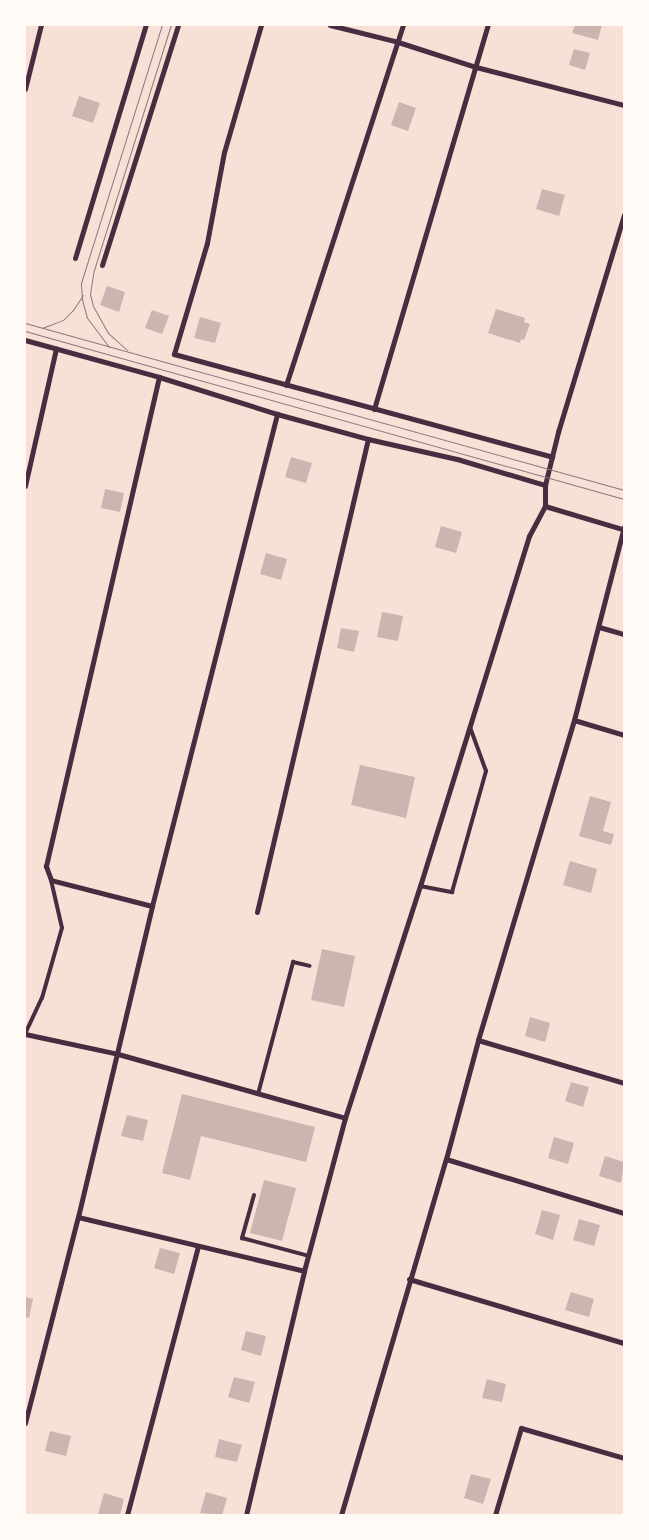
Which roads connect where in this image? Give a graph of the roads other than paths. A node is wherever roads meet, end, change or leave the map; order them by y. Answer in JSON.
{"nodes":[{"id":1,"x":41,"y":25,"type":"edge"},
{"id":2,"x":146,"y":25,"type":"edge"},
{"id":3,"x":178,"y":25,"type":"edge"},
{"id":4,"x":261,"y":25,"type":"edge"},
{"id":5,"x":330,"y":25,"type":"edge"},
{"id":6,"x":403,"y":25,"type":"edge"},
{"id":7,"x":488,"y":25,"type":"edge"},
{"id":8,"x":398,"y":42,"type":"junction"},
{"id":9,"x":476,"y":67,"type":"junction"},
{"id":10,"x":25,"y":89,"type":"edge"},
{"id":11,"x":624,"y":105,"type":"edge"},
{"id":12,"x":624,"y":216,"type":"edge"},
{"id":13,"x":75,"y":258,"type":"dead end"},
{"id":14,"x":102,"y":265,"type":"dead end"},
{"id":15,"x":25,"y":340,"type":"edge"},
{"id":16,"x":56,"y":348,"type":"junction"},
{"id":17,"x":159,"y":377,"type":"junction"},
{"id":18,"x":286,"y":385,"type":"junction"},
{"id":19,"x":374,"y":409,"type":"junction"},
{"id":20,"x":277,"y":414,"type":"junction"},
{"id":21,"x":368,"y":439,"type":"junction"},
{"id":22,"x":552,"y":457,"type":"junction"},
{"id":23,"x":546,"y":485,"type":"junction"},
{"id":24,"x":25,"y":486,"type":"edge"},
{"id":25,"x":545,"y":506,"type":"junction"},
{"id":26,"x":623,"y":528,"type":"edge"},
{"id":27,"x":599,"y":627,"type":"junction"},
{"id":28,"x":624,"y":634,"type":"edge"},
{"id":29,"x":574,"y":720,"type":"junction"},
{"id":30,"x":469,"y":725,"type":"junction"},
{"id":31,"x":624,"y":735,"type":"edge"},
{"id":32,"x":51,"y":880,"type":"junction"},
{"id":33,"x":420,"y":886,"type":"junction"},
{"id":34,"x":152,"y":906,"type":"junction"},
{"id":35,"x":257,"y":912,"type":"dead end"},
{"id":36,"x":310,"y":966,"type":"dead end"},
{"id":37,"x":25,"y":1034,"type":"edge"},
{"id":38,"x":478,"y":1040,"type":"junction"},
{"id":39,"x":118,"y":1054,"type":"junction"},
{"id":40,"x":624,"y":1084,"type":"edge"},
{"id":41,"x":258,"y":1094,"type":"junction"},
{"id":42,"x":345,"y":1118,"type":"junction"},
{"id":43,"x":446,"y":1159,"type":"junction"},
{"id":44,"x":254,"y":1195,"type":"dead end"},
{"id":45,"x":624,"y":1214,"type":"edge"},
{"id":46,"x":78,"y":1217,"type":"junction"},
{"id":47,"x":198,"y":1246,"type":"junction"},
{"id":48,"x":308,"y":1256,"type":"junction"},
{"id":49,"x":304,"y":1272,"type":"junction"},
{"id":50,"x":409,"y":1279,"type":"junction"},
{"id":51,"x":624,"y":1343,"type":"edge"},
{"id":52,"x":25,"y":1423,"type":"edge"},
{"id":53,"x":624,"y":1458,"type":"edge"},
{"id":54,"x":127,"y":1515,"type":"edge"},
{"id":55,"x":246,"y":1515,"type":"edge"},
{"id":56,"x":341,"y":1515,"type":"edge"},
{"id":57,"x":496,"y":1515,"type":"edge"}],
"edges":[{"from":1,"to":10,"type":"street"},
{"from":2,"to":13,"type":"street"},
{"from":3,"to":14,"type":"street"},
{"from":4,"to":18,"type":"street"},
{"from":5,"to":8,"type":"street"},
{"from":6,"to":8,"type":"street"},
{"from":7,"to":9,"type":"street"},
{"from":8,"to":9,"type":"street"},
{"from":8,"to":18,"type":"street"},
{"from":9,"to":11,"type":"street"},
{"from":9,"to":19,"type":"street"},
{"from":12,"to":22,"type":"street"},
{"from":15,"to":16,"type":"street"},
{"from":16,"to":17,"type":"street"},
{"from":16,"to":24,"type":"street"},
{"from":17,"to":20,"type":"street"},
{"from":17,"to":32,"type":"street"},
{"from":18,"to":19,"type":"street"},
{"from":19,"to":22,"type":"street"},
{"from":20,"to":21,"type":"street"},
{"from":20,"to":34,"type":"street"},
{"from":21,"to":23,"type":"street"},
{"from":21,"to":35,"type":"street"},
{"from":22,"to":23,"type":"street"},
{"from":23,"to":25,"type":"street"},
{"from":25,"to":26,"type":"street"},
{"from":25,"to":30,"type":"street"},
{"from":26,"to":27,"type":"street"},
{"from":27,"to":28,"type":"street"},
{"from":27,"to":29,"type":"street"},
{"from":29,"to":31,"type":"street"},
{"from":29,"to":38,"type":"street"},
{"from":30,"to":33,"type":"street"},
{"from":30,"to":33,"type":"lane"},
{"from":32,"to":34,"type":"street"},
{"from":32,"to":37,"type":"lane"},
{"from":33,"to":42,"type":"street"},
{"from":34,"to":39,"type":"street"},
{"from":36,"to":41,"type":"lane"},
{"from":37,"to":39,"type":"street"},
{"from":38,"to":40,"type":"street"},
{"from":38,"to":43,"type":"street"},
{"from":39,"to":41,"type":"street"},
{"from":39,"to":46,"type":"street"},
{"from":41,"to":42,"type":"street"},
{"from":42,"to":48,"type":"street"},
{"from":43,"to":45,"type":"street"},
{"from":43,"to":50,"type":"street"},
{"from":44,"to":48,"type":"lane"},
{"from":46,"to":47,"type":"street"},
{"from":46,"to":52,"type":"street"},
{"from":47,"to":49,"type":"street"},
{"from":47,"to":54,"type":"street"},
{"from":48,"to":49,"type":"street"},
{"from":49,"to":55,"type":"street"},
{"from":50,"to":51,"type":"street"},
{"from":50,"to":56,"type":"street"},
{"from":53,"to":57,"type":"street"}]}
